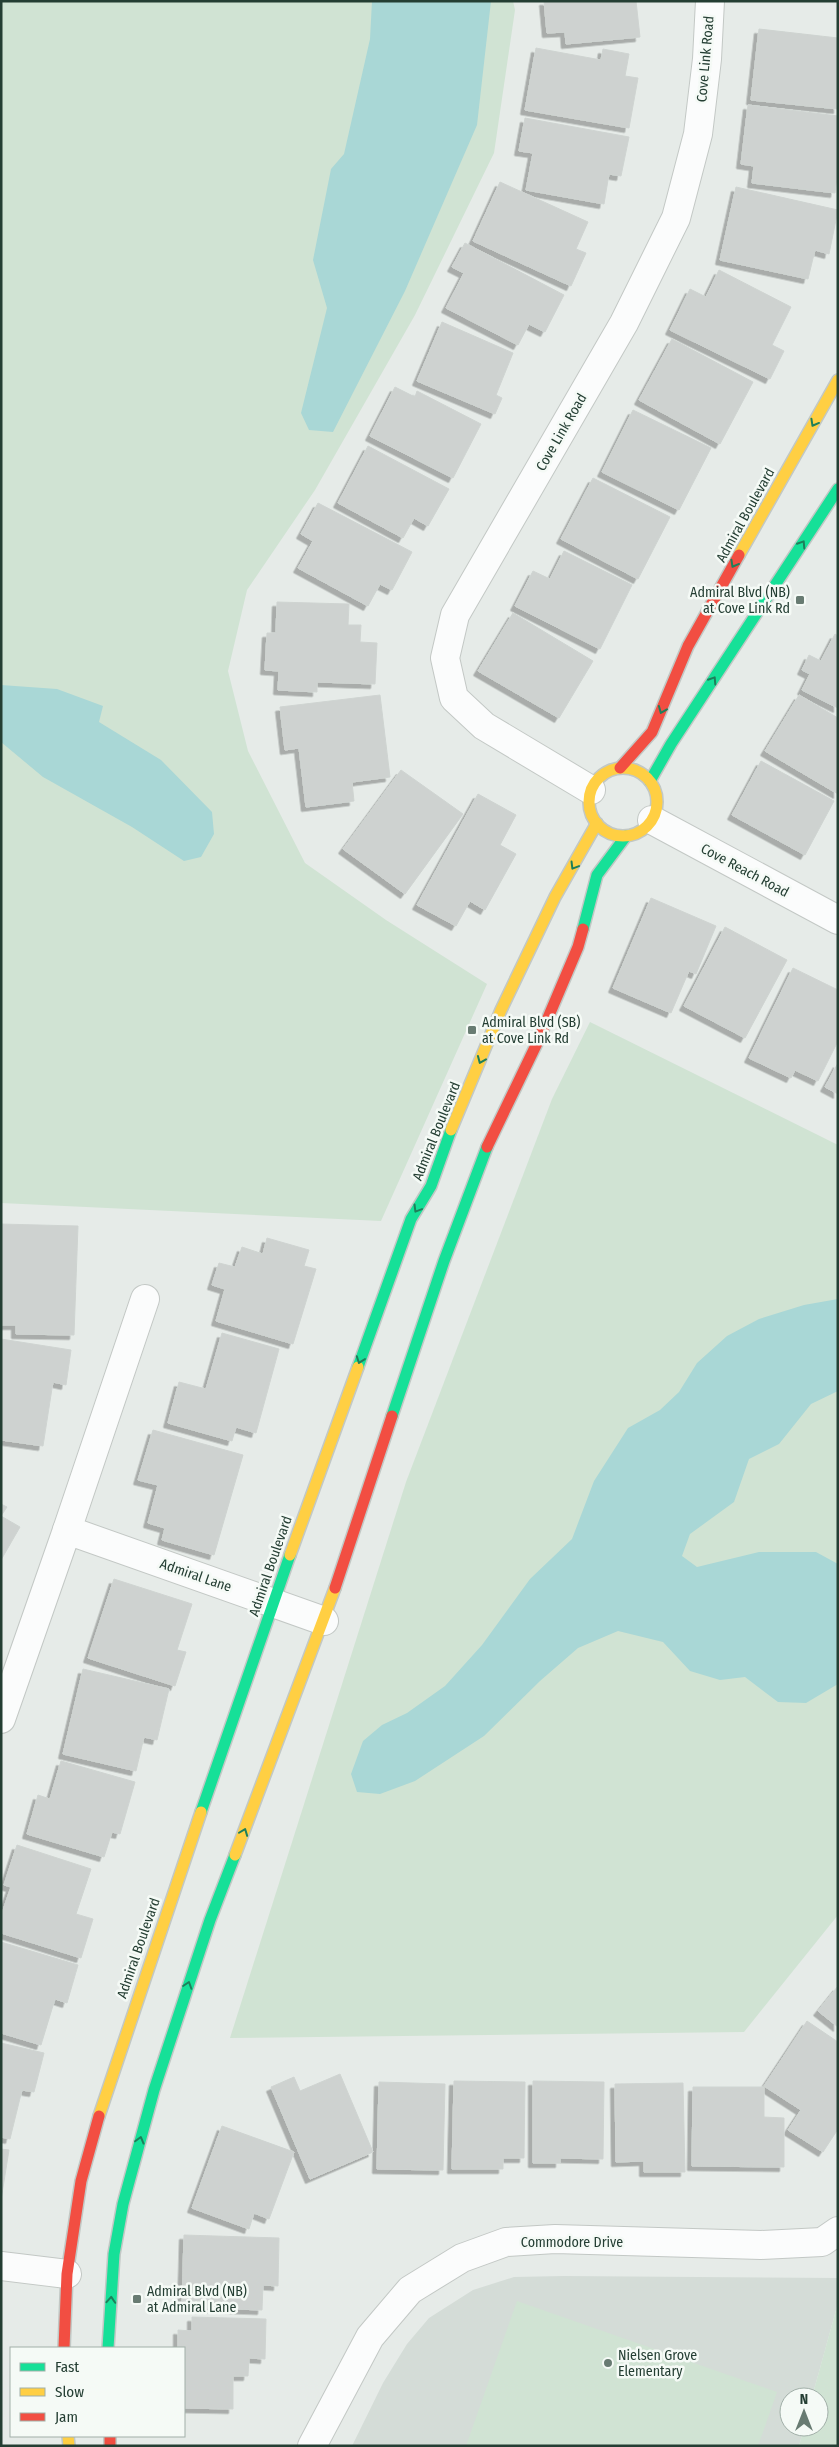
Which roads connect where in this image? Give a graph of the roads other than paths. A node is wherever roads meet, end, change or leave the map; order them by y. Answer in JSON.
{"nodes":[{"id":1,"x":710,"y":1,"type":"edge"},
{"id":2,"x":838,"y":380,"type":"edge"},
{"id":3,"x":838,"y":489,"type":"edge"},
{"id":4,"x":620,"y":768,"type":"junction"},
{"id":5,"x":650,"y":781,"type":"junction"},
{"id":6,"x":591,"y":790,"type":"junction"},
{"id":7,"x":652,"y":820,"type":"junction"},
{"id":8,"x":597,"y":823,"type":"junction"},
{"id":9,"x":626,"y":836,"type":"junction"},
{"id":10,"x":838,"y":920,"type":"edge"},
{"id":11,"x":145,"y":1299,"type":"dead end"},
{"id":12,"x":67,"y":1530,"type":"junction"},
{"id":13,"x":273,"y":1601,"type":"junction"},
{"id":14,"x":324,"y":1621,"type":"junction"},
{"id":15,"x":1,"y":1719,"type":"edge"},
{"id":16,"x":838,"y":2231,"type":"edge"},
{"id":17,"x":1,"y":2266,"type":"edge"},
{"id":18,"x":67,"y":2274,"type":"junction"},
{"id":19,"x":64,"y":2347,"type":"edge"},
{"id":20,"x":108,"y":2347,"type":"edge"},
{"id":21,"x":312,"y":2446,"type":"edge"}],
"edges":[{"from":1,"to":6,"type":"street","name":"Cove Link Road"},
{"from":2,"to":4,"type":"street","name":"Admiral Boulevard","one_way":true},
{"from":5,"to":3,"type":"street","one_way":true},
{"from":4,"to":5,"type":"street"},
{"from":4,"to":6,"type":"street"},
{"from":5,"to":7,"type":"street"},
{"from":6,"to":8,"type":"street"},
{"from":7,"to":9,"type":"street"},
{"from":7,"to":10,"type":"street","name":"Cove Reach Road"},
{"from":8,"to":9,"type":"street"},
{"from":8,"to":13,"type":"street","name":"Admiral Boulevard","one_way":true},
{"from":9,"to":14,"type":"street"},
{"from":11,"to":12,"type":"street"},
{"from":12,"to":13,"type":"street","name":"Admiral Lane"},
{"from":12,"to":15,"type":"street"},
{"from":13,"to":14,"type":"street","name":"Admiral Lane"},
{"from":13,"to":18,"type":"street","name":"Admiral Boulevard"},
{"from":20,"to":14,"type":"street","one_way":true},
{"from":16,"to":21,"type":"street","name":"Commodore Drive"},
{"from":17,"to":18,"type":"street"},
{"from":18,"to":19,"type":"street","name":"Admiral Boulevard"}]}
